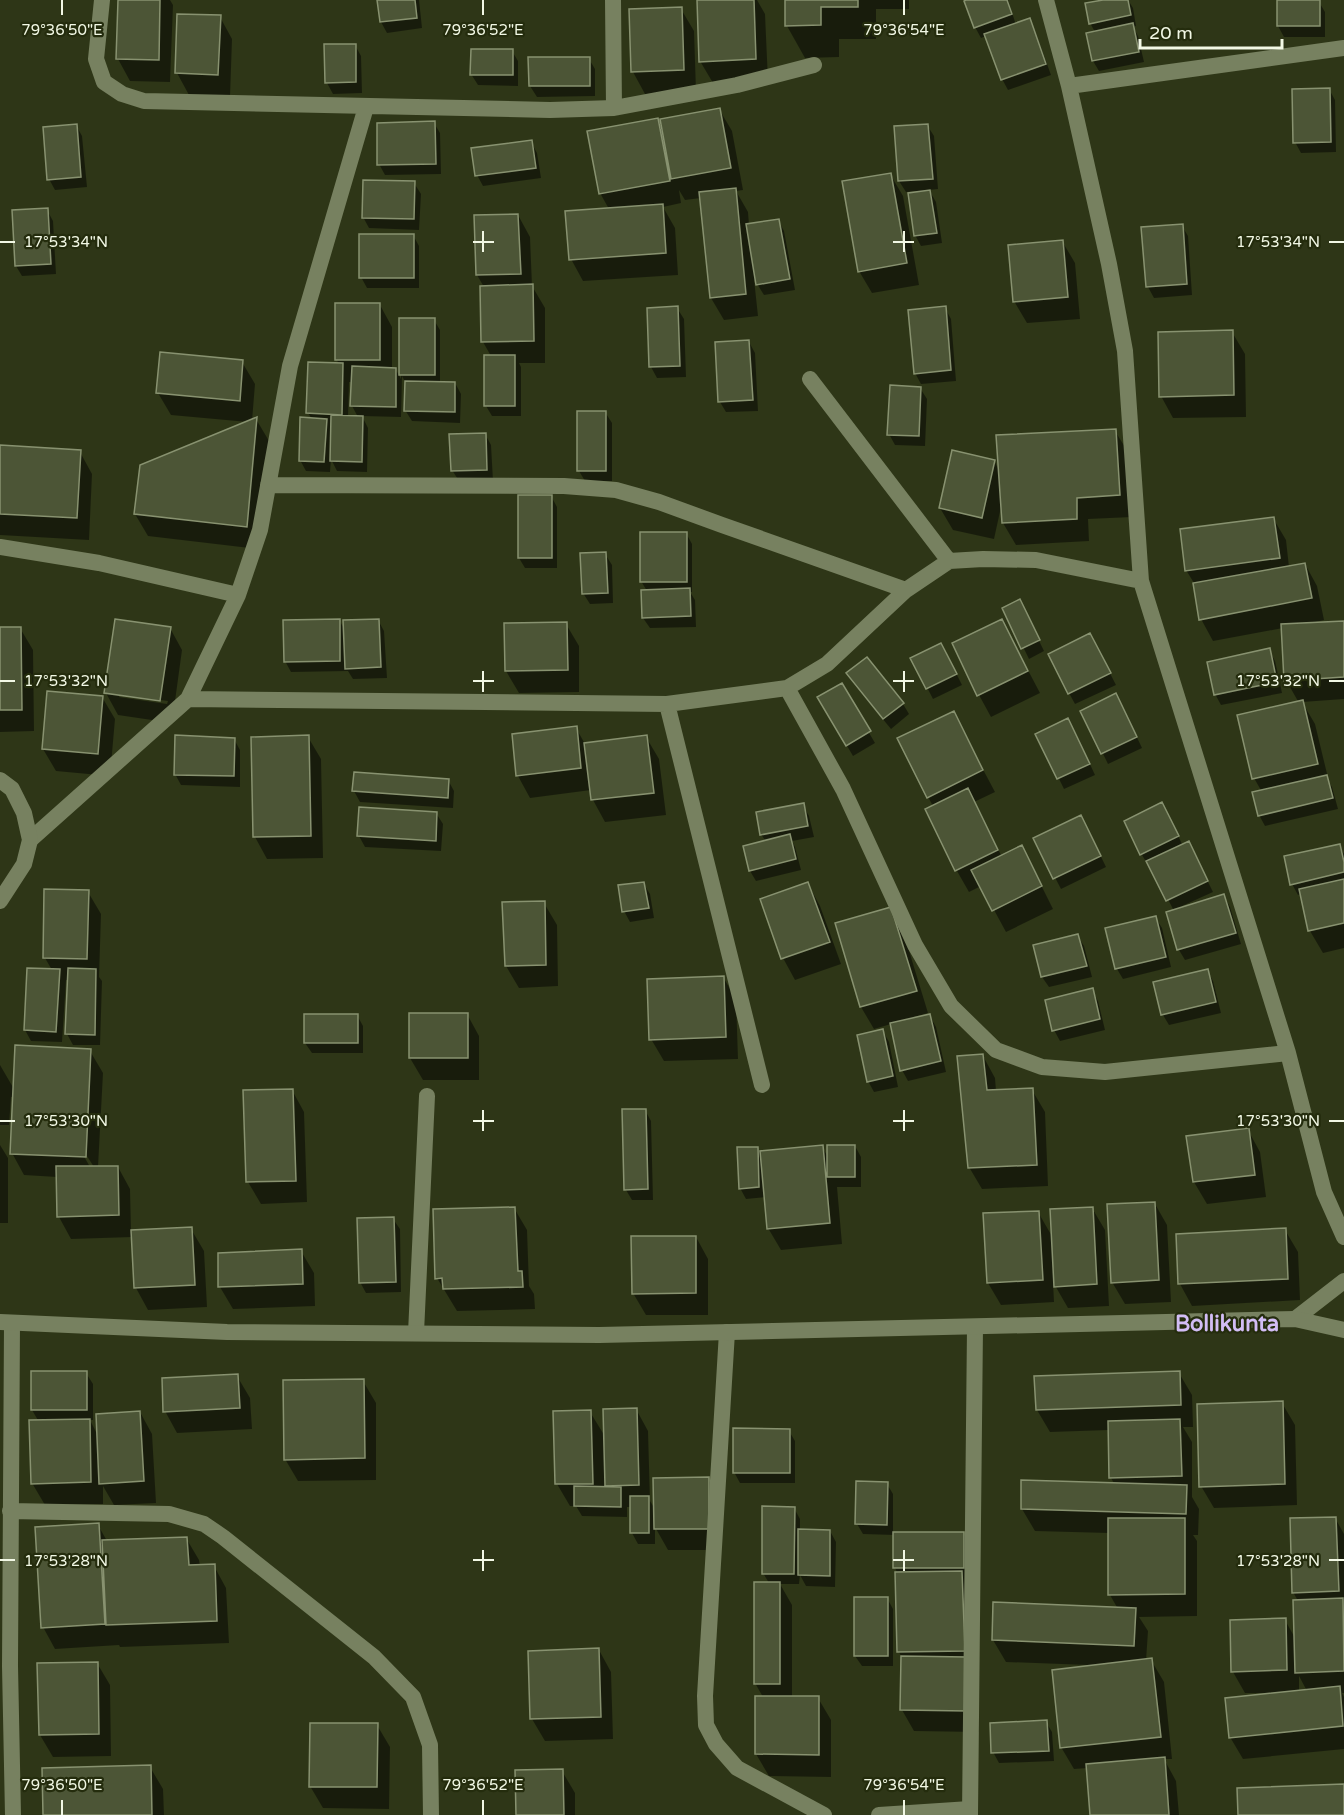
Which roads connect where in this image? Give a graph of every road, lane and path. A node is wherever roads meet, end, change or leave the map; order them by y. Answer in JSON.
{"nodes":[{"id":1,"x":102,"y":0,"type":"edge"},
{"id":2,"x":613,"y":0,"type":"edge"},
{"id":3,"x":1046,"y":0,"type":"edge"},
{"id":4,"x":1344,"y":48,"type":"edge"},
{"id":5,"x":814,"y":65,"type":"dead end"},
{"id":6,"x":1069,"y":86,"type":"junction"},
{"id":7,"x":366,"y":107,"type":"junction"},
{"id":8,"x":614,"y":108,"type":"junction"},
{"id":9,"x":810,"y":379,"type":"dead end"},
{"id":10,"x":268,"y":485,"type":"junction"},
{"id":11,"x":0,"y":547,"type":"edge"},
{"id":12,"x":949,"y":561,"type":"junction"},
{"id":13,"x":1141,"y":581,"type":"junction"},
{"id":14,"x":906,"y":590,"type":"junction"},
{"id":15,"x":238,"y":595,"type":"junction"},
{"id":16,"x":787,"y":688,"type":"junction"},
{"id":17,"x":188,"y":699,"type":"junction"},
{"id":18,"x":667,"y":704,"type":"junction"},
{"id":19,"x":0,"y":780,"type":"edge"},
{"id":20,"x":30,"y":840,"type":"junction"},
{"id":21,"x":0,"y":901,"type":"edge"},
{"id":22,"x":1288,"y":1053,"type":"junction"},
{"id":23,"x":762,"y":1085,"type":"dead end"},
{"id":24,"x":427,"y":1096,"type":"dead end"},
{"id":25,"x":1344,"y":1237,"type":"edge"},
{"id":26,"x":1344,"y":1281,"type":"edge"},
{"id":27,"x":1295,"y":1319,"type":"junction"},
{"id":28,"x":6,"y":1323,"type":"edge"},
{"id":29,"x":975,"y":1327,"type":"junction"},
{"id":30,"x":1344,"y":1330,"type":"edge"},
{"id":31,"x":727,"y":1332,"type":"junction"},
{"id":32,"x":416,"y":1333,"type":"junction"},
{"id":33,"x":10,"y":1510,"type":"junction"},
{"id":34,"x":5,"y":1665,"type":"edge"},
{"id":35,"x":970,"y":1812,"type":"edge"},
{"id":36,"x":13,"y":1815,"type":"edge"},
{"id":37,"x":431,"y":1815,"type":"edge"},
{"id":38,"x":824,"y":1815,"type":"edge"},
{"id":39,"x":879,"y":1815,"type":"edge"}],
"edges":[{"from":1,"to":7,"type":"street"},
{"from":2,"to":8,"type":"street"},
{"from":3,"to":6,"type":"street"},
{"from":4,"to":6,"type":"street"},
{"from":5,"to":8,"type":"street"},
{"from":6,"to":13,"type":"street"},
{"from":7,"to":8,"type":"street"},
{"from":7,"to":10,"type":"street"},
{"from":9,"to":12,"type":"street"},
{"from":10,"to":14,"type":"street"},
{"from":10,"to":15,"type":"street"},
{"from":11,"to":15,"type":"street"},
{"from":12,"to":13,"type":"street"},
{"from":12,"to":14,"type":"street"},
{"from":13,"to":22,"type":"street"},
{"from":14,"to":16,"type":"street"},
{"from":15,"to":17,"type":"street"},
{"from":16,"to":18,"type":"street"},
{"from":16,"to":22,"type":"street"},
{"from":17,"to":18,"type":"street"},
{"from":17,"to":20,"type":"street"},
{"from":18,"to":23,"type":"street"},
{"from":19,"to":20,"type":"street"},
{"from":20,"to":21,"type":"street"},
{"from":22,"to":25,"type":"street"},
{"from":24,"to":32,"type":"street"},
{"from":26,"to":27,"type":"street"},
{"from":27,"to":29,"type":"street"},
{"from":27,"to":30,"type":"street"},
{"from":28,"to":32,"type":"street"},
{"from":28,"to":33,"type":"street"},
{"from":29,"to":31,"type":"street"},
{"from":29,"to":35,"type":"street"},
{"from":31,"to":32,"type":"street"},
{"from":31,"to":38,"type":"street"},
{"from":33,"to":34,"type":"street"},
{"from":33,"to":37,"type":"street"},
{"from":34,"to":36,"type":"street"},
{"from":35,"to":39,"type":"street"}]}
